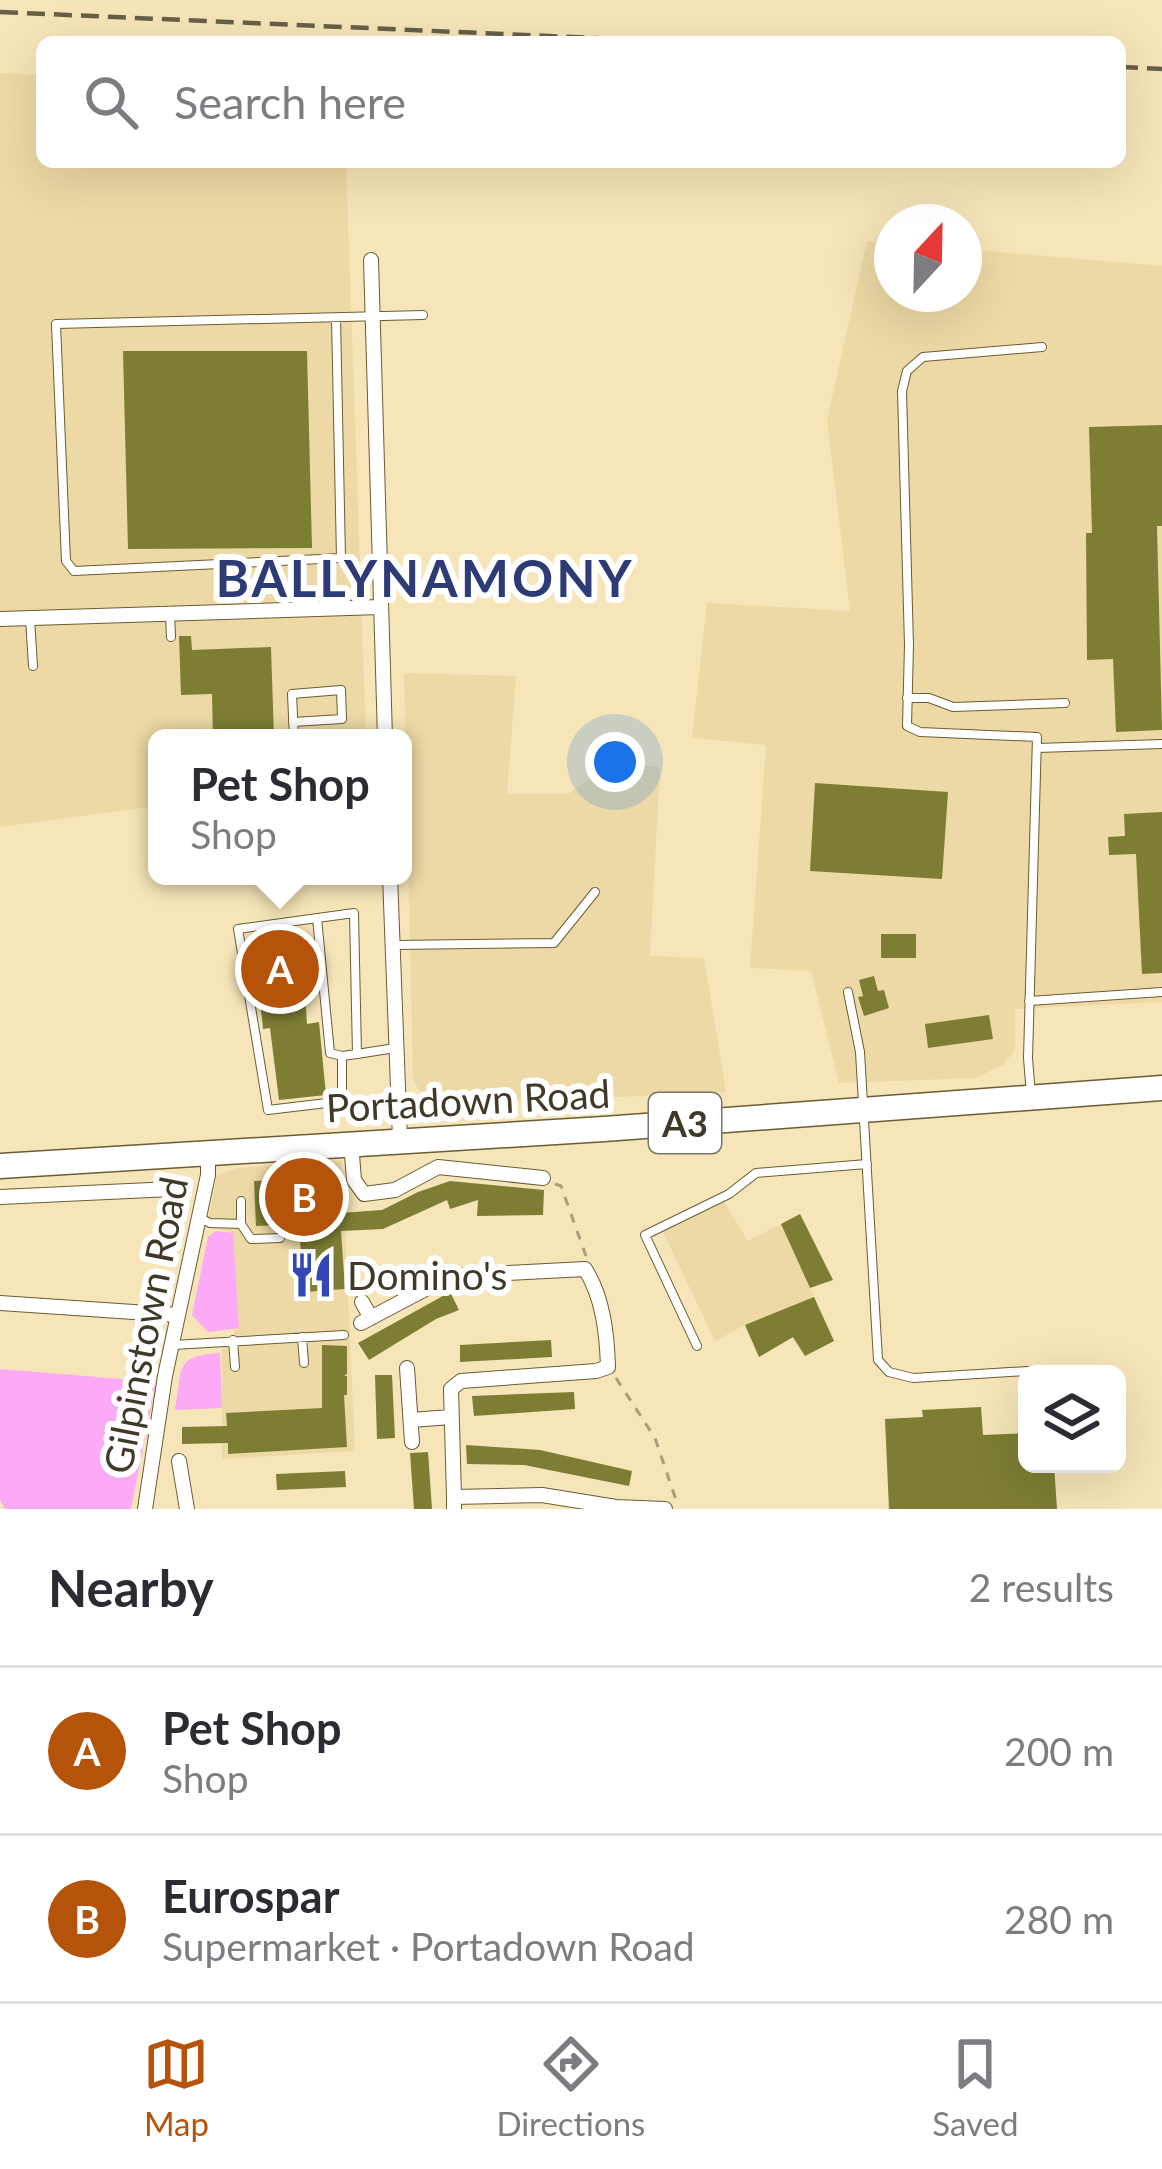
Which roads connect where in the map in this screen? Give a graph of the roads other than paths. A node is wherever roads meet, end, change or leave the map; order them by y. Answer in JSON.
{"nodes":[{"id":1,"x":371,"y":260,"type":"dead end"},
{"id":2,"x":423,"y":315,"type":"dead end"},
{"id":3,"x":371,"y":317,"type":"junction"},
{"id":4,"x":336,"y":318,"type":"junction"},
{"id":5,"x":1042,"y":347,"type":"dead end"},
{"id":6,"x":380,"y":607,"type":"junction"},
{"id":7,"x":170,"y":614,"type":"junction"},
{"id":8,"x":30,"y":618,"type":"junction"},
{"id":9,"x":0,"y":619,"type":"edge"},
{"id":10,"x":171,"y":637,"type":"dead end"},
{"id":11,"x":33,"y":666,"type":"dead end"},
{"id":12,"x":907,"y":698,"type":"junction"},
{"id":13,"x":1065,"y":703,"type":"dead end"},
{"id":14,"x":293,"y":722,"type":"junction"},
{"id":15,"x":293,"y":729,"type":"edge"},
{"id":16,"x":385,"y":729,"type":"edge"},
{"id":17,"x":1162,"y":744,"type":"edge"},
{"id":18,"x":1037,"y":748,"type":"junction"},
{"id":19,"x":390,"y":885,"type":"edge"},
{"id":20,"x":595,"y":892,"type":"dead end"},
{"id":21,"x":317,"y":918,"type":"junction"},
{"id":22,"x":392,"y":945,"type":"junction"},
{"id":23,"x":848,"y":992,"type":"dead end"},
{"id":24,"x":1162,"y":992,"type":"edge"},
{"id":25,"x":1029,"y":1001,"type":"junction"},
{"id":26,"x":396,"y":1048,"type":"junction"},
{"id":27,"x":357,"y":1054,"type":"junction"},
{"id":28,"x":342,"y":1056,"type":"junction"},
{"id":29,"x":1162,"y":1088,"type":"edge"},
{"id":30,"x":1031,"y":1096,"type":"junction"},
{"id":31,"x":864,"y":1109,"type":"junction"},
{"id":32,"x":400,"y":1140,"type":"junction"},
{"id":33,"x":351,"y":1142,"type":"junction"},
{"id":34,"x":208,"y":1153,"type":"junction"},
{"id":35,"x":532,"y":1160,"type":"dead end"},
{"id":36,"x":867,"y":1164,"type":"junction"},
{"id":37,"x":0,"y":1166,"type":"edge"},
{"id":38,"x":0,"y":1197,"type":"edge"},
{"id":39,"x":241,"y":1201,"type":"dead end"},
{"id":40,"x":172,"y":1207,"type":"dead end"},
{"id":41,"x":198,"y":1218,"type":"junction"},
{"id":42,"x":241,"y":1224,"type":"junction"},
{"id":43,"x":280,"y":1238,"type":"dead end"},
{"id":44,"x":362,"y":1302,"type":"dead end"},
{"id":45,"x":0,"y":1304,"type":"edge"},
{"id":46,"x":178,"y":1315,"type":"junction"},
{"id":47,"x":344,"y":1335,"type":"dead end"},
{"id":48,"x":302,"y":1337,"type":"junction"},
{"id":49,"x":233,"y":1340,"type":"junction"},
{"id":50,"x":171,"y":1345,"type":"junction"},
{"id":51,"x":697,"y":1346,"type":"dead end"},
{"id":52,"x":304,"y":1363,"type":"dead end"},
{"id":53,"x":235,"y":1367,"type":"dead end"},
{"id":54,"x":407,"y":1368,"type":"dead end"},
{"id":55,"x":1018,"y":1372,"type":"edge"},
{"id":56,"x":452,"y":1417,"type":"junction"},
{"id":57,"x":411,"y":1420,"type":"junction"},
{"id":58,"x":412,"y":1442,"type":"dead end"},
{"id":59,"x":184,"y":1471,"type":"dead end"},
{"id":60,"x":454,"y":1503,"type":"edge"},
{"id":61,"x":145,"y":1509,"type":"edge"},
{"id":62,"x":187,"y":1509,"type":"edge"},
{"id":63,"x":665,"y":1509,"type":"edge"}],
"edges":[{"from":1,"to":3,"type":"street"},
{"from":2,"to":3,"type":"lane"},
{"from":3,"to":4,"type":"lane"},
{"from":3,"to":6,"type":"street"},
{"from":4,"to":4,"type":"lane"},
{"from":5,"to":12,"type":"lane"},
{"from":6,"to":7,"type":"street"},
{"from":6,"to":16,"type":"street"},
{"from":7,"to":8,"type":"street"},
{"from":7,"to":10,"type":"lane"},
{"from":8,"to":9,"type":"street"},
{"from":8,"to":11,"type":"lane"},
{"from":12,"to":13,"type":"lane"},
{"from":12,"to":18,"type":"lane"},
{"from":14,"to":14,"type":"lane"},
{"from":14,"to":15,"type":"lane"},
{"from":17,"to":18,"type":"lane"},
{"from":18,"to":25,"type":"lane"},
{"from":19,"to":22,"type":"street"},
{"from":20,"to":22,"type":"lane"},
{"from":21,"to":27,"type":"lane"},
{"from":21,"to":28,"type":"lane"},
{"from":21,"to":28,"type":"lane"},
{"from":22,"to":26,"type":"street"},
{"from":23,"to":31,"type":"lane"},
{"from":24,"to":25,"type":"lane"},
{"from":25,"to":30,"type":"lane"},
{"from":26,"to":27,"type":"lane"},
{"from":26,"to":32,"type":"street"},
{"from":27,"to":28,"type":"lane"},
{"from":29,"to":30,"type":"highway","name":"Portadown Road","number":"A3"},
{"from":30,"to":31,"type":"highway","name":"Portadown Road","number":"A3"},
{"from":31,"to":32,"type":"highway","name":"Portadown Road","number":"A3"},
{"from":31,"to":36,"type":"lane"},
{"from":32,"to":33,"type":"highway","name":"Portadown Road","number":"A3"},
{"from":33,"to":34,"type":"highway","name":"Portadown Road","number":"A3"},
{"from":33,"to":35,"type":"street"},
{"from":34,"to":37,"type":"highway","number":"A3"},
{"from":34,"to":41,"type":"street","name":"Gilpinstown Road"},
{"from":36,"to":51,"type":"lane"},
{"from":36,"to":55,"type":"lane"},
{"from":38,"to":40,"type":"street"},
{"from":39,"to":42,"type":"lane"},
{"from":41,"to":42,"type":"lane"},
{"from":41,"to":46,"type":"street","name":"Gilpinstown Road"},
{"from":42,"to":43,"type":"lane"},
{"from":44,"to":56,"type":"street"},
{"from":45,"to":46,"type":"street"},
{"from":46,"to":50,"type":"street","name":"Gilpinstown Road"},
{"from":47,"to":48,"type":"lane"},
{"from":48,"to":49,"type":"lane"},
{"from":48,"to":52,"type":"lane"},
{"from":49,"to":50,"type":"lane"},
{"from":49,"to":53,"type":"lane"},
{"from":50,"to":61,"type":"street","name":"Gilpinstown Road"},
{"from":54,"to":57,"type":"street"},
{"from":56,"to":57,"type":"street"},
{"from":56,"to":60,"type":"street"},
{"from":57,"to":58,"type":"street"},
{"from":59,"to":62,"type":"street"},
{"from":60,"to":63,"type":"street"}]}
